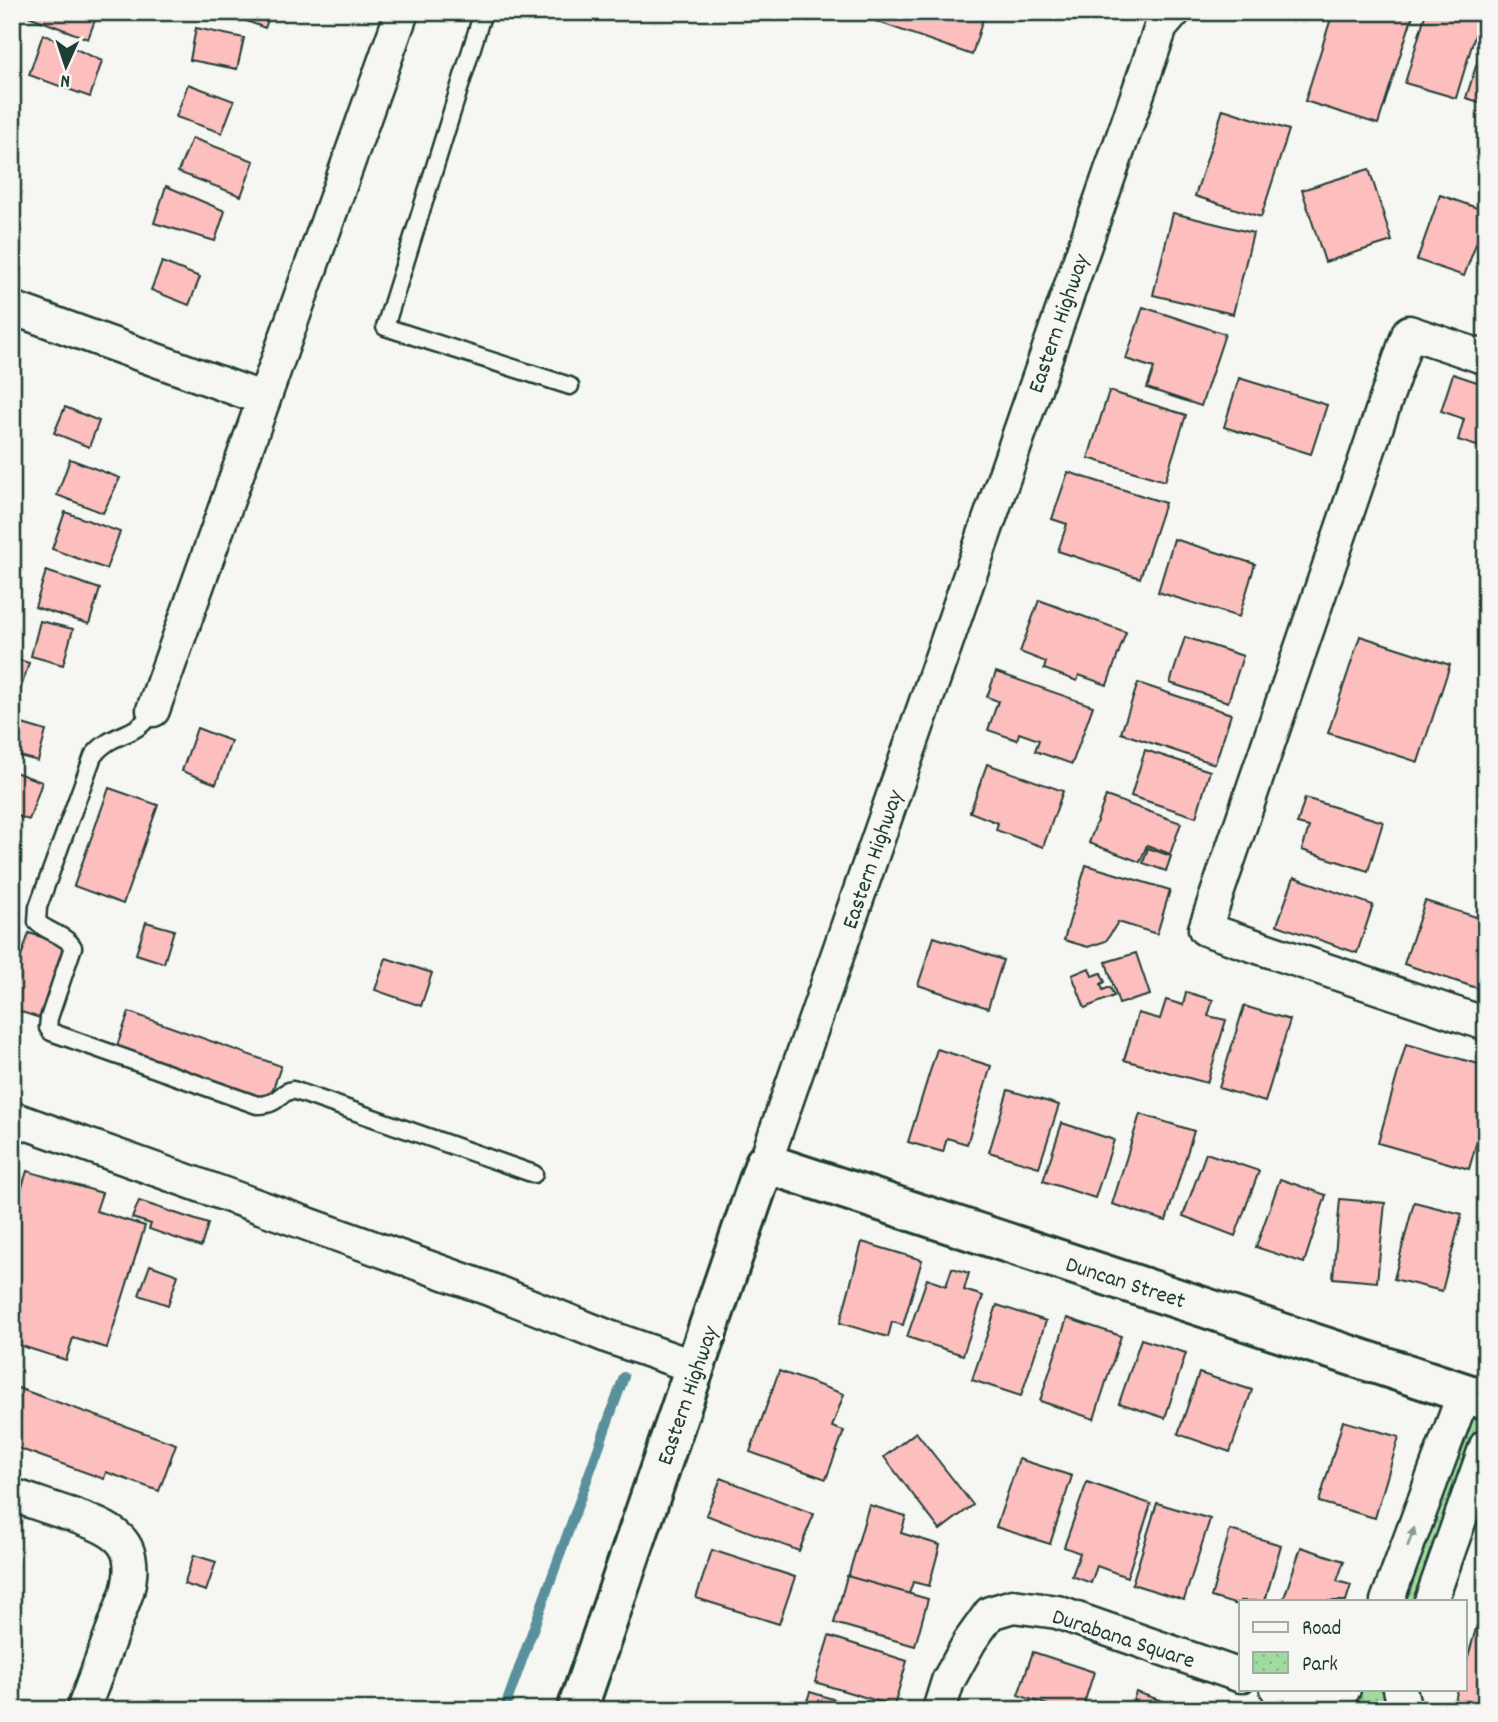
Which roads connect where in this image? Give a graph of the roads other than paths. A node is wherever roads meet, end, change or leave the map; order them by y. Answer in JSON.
{"nodes":[{"id":1,"x":402,"y":12,"type":"edge"},
{"id":2,"x":483,"y":12,"type":"edge"},
{"id":3,"x":1162,"y":17,"type":"edge"},
{"id":4,"x":12,"y":307,"type":"edge"},
{"id":5,"x":1486,"y":358,"type":"edge"},
{"id":6,"x":570,"y":386,"type":"dead end"},
{"id":7,"x":264,"y":399,"type":"junction"},
{"id":8,"x":153,"y":710,"type":"joint"},
{"id":9,"x":1486,"y":1024,"type":"edge"},
{"id":10,"x":12,"y":1118,"type":"edge"},
{"id":11,"x":765,"y":1163,"type":"junction"},
{"id":12,"x":534,"y":1174,"type":"dead end"},
{"id":13,"x":695,"y":1367,"type":"junction"},
{"id":14,"x":1479,"y":1394,"type":"edge"},
{"id":15,"x":1486,"y":1446,"type":"edge"},
{"id":16,"x":12,"y":1494,"type":"edge"},
{"id":17,"x":1387,"y":1600,"type":"edge"},
{"id":18,"x":1431,"y":1600,"type":"edge"},
{"id":19,"x":1239,"y":1675,"type":"edge"},
{"id":20,"x":1280,"y":1690,"type":"edge"},
{"id":21,"x":1337,"y":1690,"type":"edge"},
{"id":22,"x":83,"y":1710,"type":"edge"},
{"id":23,"x":577,"y":1710,"type":"edge"},
{"id":24,"x":939,"y":1710,"type":"edge"}],
"edges":[{"from":1,"to":7,"type":"street"},
{"from":2,"to":6,"type":"lane"},
{"from":3,"to":11,"type":"street","name":"Eastern Highway"},
{"from":4,"to":7,"type":"street"},
{"from":5,"to":9,"type":"street"},
{"from":7,"to":8,"type":"street"},
{"from":8,"to":12,"type":"lane"},
{"from":10,"to":13,"type":"street"},
{"from":11,"to":13,"type":"street","name":"Eastern Highway"},
{"from":11,"to":14,"type":"street","name":"Duncan Street"},
{"from":13,"to":23,"type":"street","name":"Eastern Highway"},
{"from":17,"to":14,"type":"street","one_way":true},
{"from":15,"to":18,"type":"street"},
{"from":16,"to":22,"type":"street"},
{"from":19,"to":24,"type":"street","name":"Durabana Square"},
{"from":20,"to":21,"type":"street"}]}
